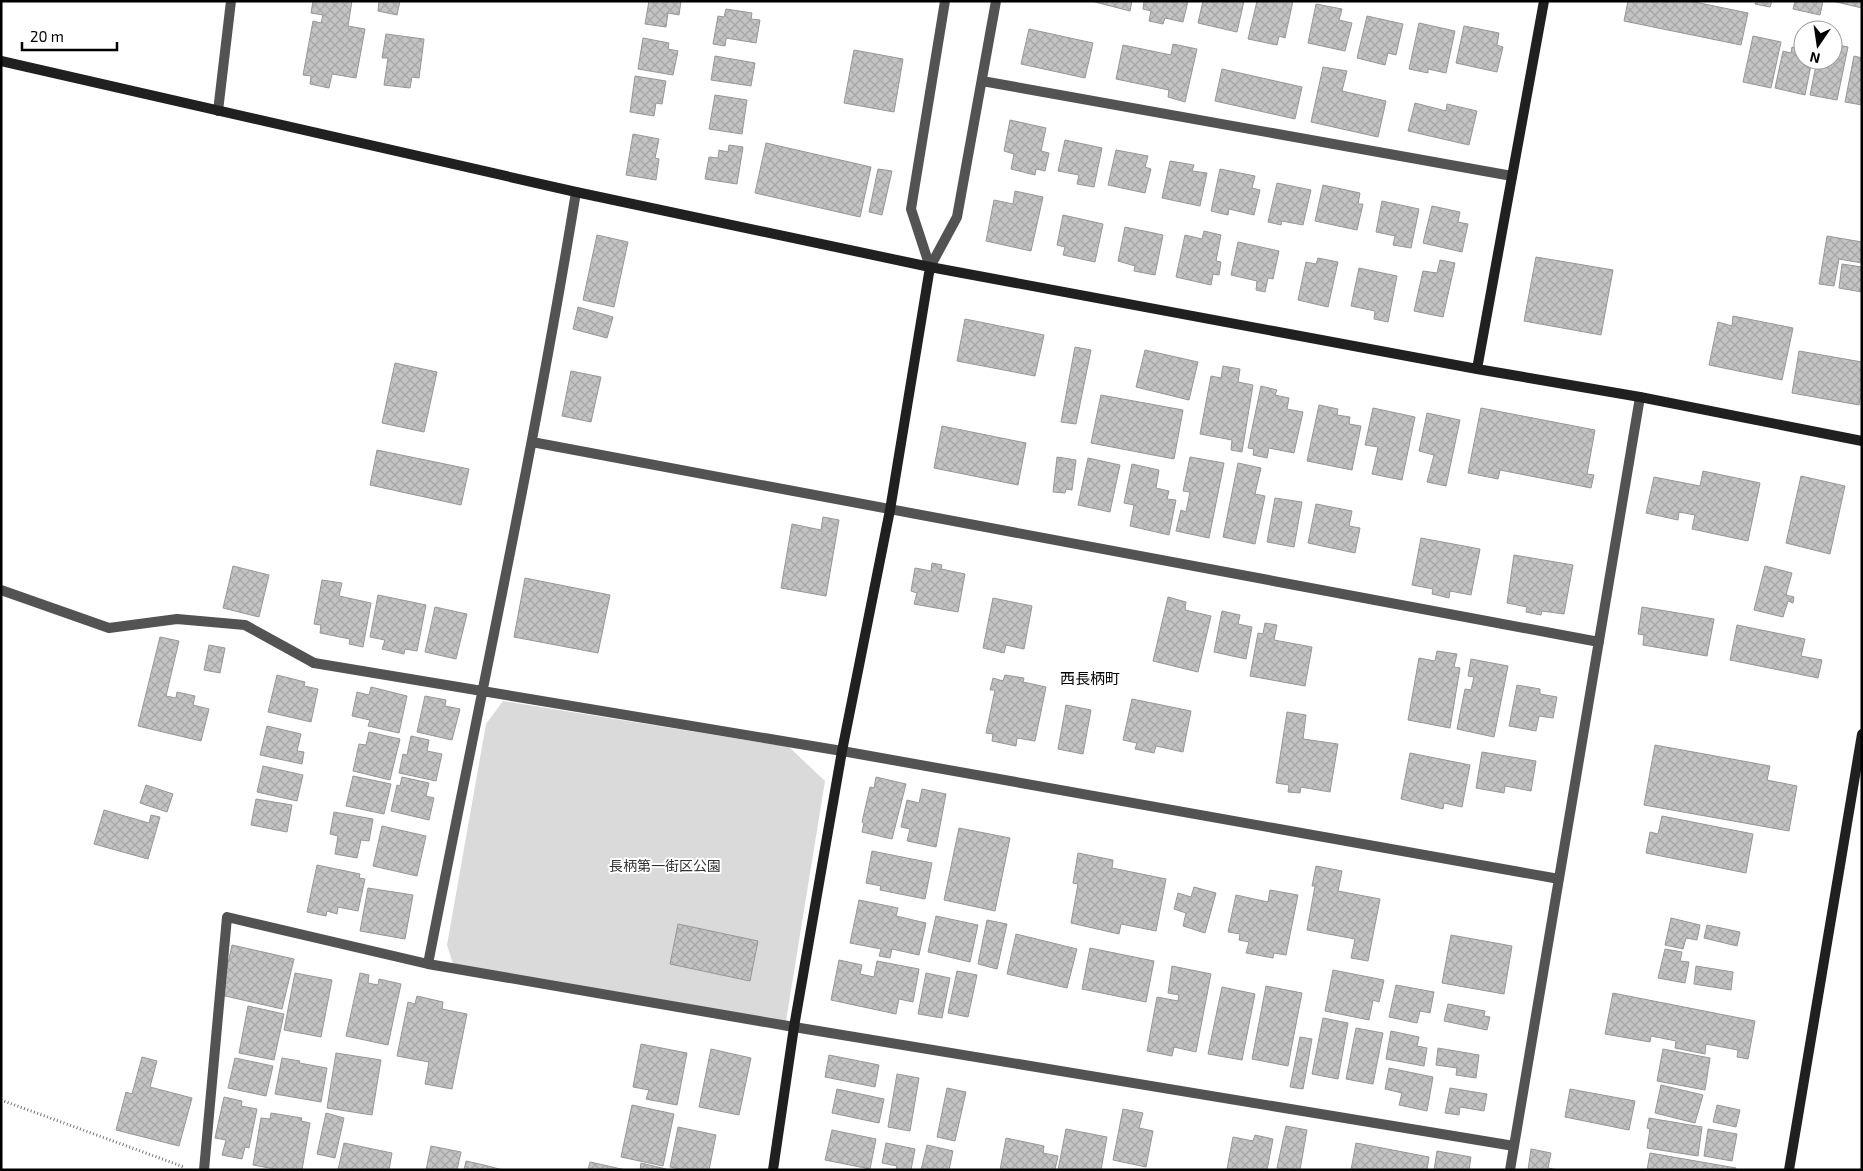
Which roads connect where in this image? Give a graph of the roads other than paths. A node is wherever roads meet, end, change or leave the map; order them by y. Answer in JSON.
{"nodes":[{"id":1,"x":231,"y":1,"type":"edge"},
{"id":2,"x":945,"y":1,"type":"edge"},
{"id":3,"x":996,"y":1,"type":"edge"},
{"id":4,"x":1544,"y":1,"type":"edge"},
{"id":5,"x":1,"y":61,"type":"edge"},
{"id":6,"x":982,"y":81,"type":"junction"},
{"id":7,"x":218,"y":111,"type":"junction"},
{"id":8,"x":1512,"y":176,"type":"junction"},
{"id":9,"x":576,"y":192,"type":"junction"},
{"id":10,"x":930,"y":267,"type":"junction"},
{"id":11,"x":1477,"y":369,"type":"junction"},
{"id":12,"x":1640,"y":397,"type":"junction"},
{"id":13,"x":1862,"y":441,"type":"edge"},
{"id":14,"x":532,"y":442,"type":"junction"},
{"id":15,"x":890,"y":510,"type":"junction"},
{"id":16,"x":1,"y":590,"type":"edge"},
{"id":17,"x":1599,"y":642,"type":"junction"},
{"id":18,"x":482,"y":690,"type":"junction"},
{"id":19,"x":1862,"y":734,"type":"edge"},
{"id":20,"x":842,"y":751,"type":"junction"},
{"id":21,"x":1559,"y":879,"type":"junction"},
{"id":22,"x":428,"y":964,"type":"junction"},
{"id":23,"x":794,"y":1027,"type":"junction"},
{"id":24,"x":1514,"y":1146,"type":"junction"},
{"id":25,"x":204,"y":1170,"type":"edge"},
{"id":26,"x":774,"y":1170,"type":"edge"},
{"id":27,"x":1510,"y":1170,"type":"edge"},
{"id":28,"x":1789,"y":1170,"type":"edge"}],
"edges":[{"from":1,"to":7,"type":"street"},
{"from":2,"to":10,"type":"street"},
{"from":3,"to":6,"type":"street"},
{"from":4,"to":8,"type":"street"},
{"from":5,"to":7,"type":"street"},
{"from":6,"to":8,"type":"street"},
{"from":6,"to":10,"type":"street"},
{"from":7,"to":9,"type":"street"},
{"from":8,"to":11,"type":"street"},
{"from":9,"to":10,"type":"street"},
{"from":9,"to":14,"type":"street"},
{"from":10,"to":11,"type":"street"},
{"from":10,"to":15,"type":"street"},
{"from":11,"to":12,"type":"street"},
{"from":12,"to":13,"type":"street"},
{"from":12,"to":17,"type":"street"},
{"from":14,"to":15,"type":"street"},
{"from":14,"to":18,"type":"street"},
{"from":15,"to":17,"type":"street"},
{"from":15,"to":20,"type":"street"},
{"from":16,"to":18,"type":"street"},
{"from":17,"to":21,"type":"street"},
{"from":18,"to":20,"type":"street"},
{"from":18,"to":22,"type":"street"},
{"from":19,"to":28,"type":"street"},
{"from":20,"to":21,"type":"street"},
{"from":20,"to":23,"type":"street"},
{"from":21,"to":24,"type":"street"},
{"from":22,"to":23,"type":"street"},
{"from":22,"to":25,"type":"street"},
{"from":23,"to":24,"type":"street"},
{"from":23,"to":26,"type":"street"},
{"from":24,"to":27,"type":"street"}]}
